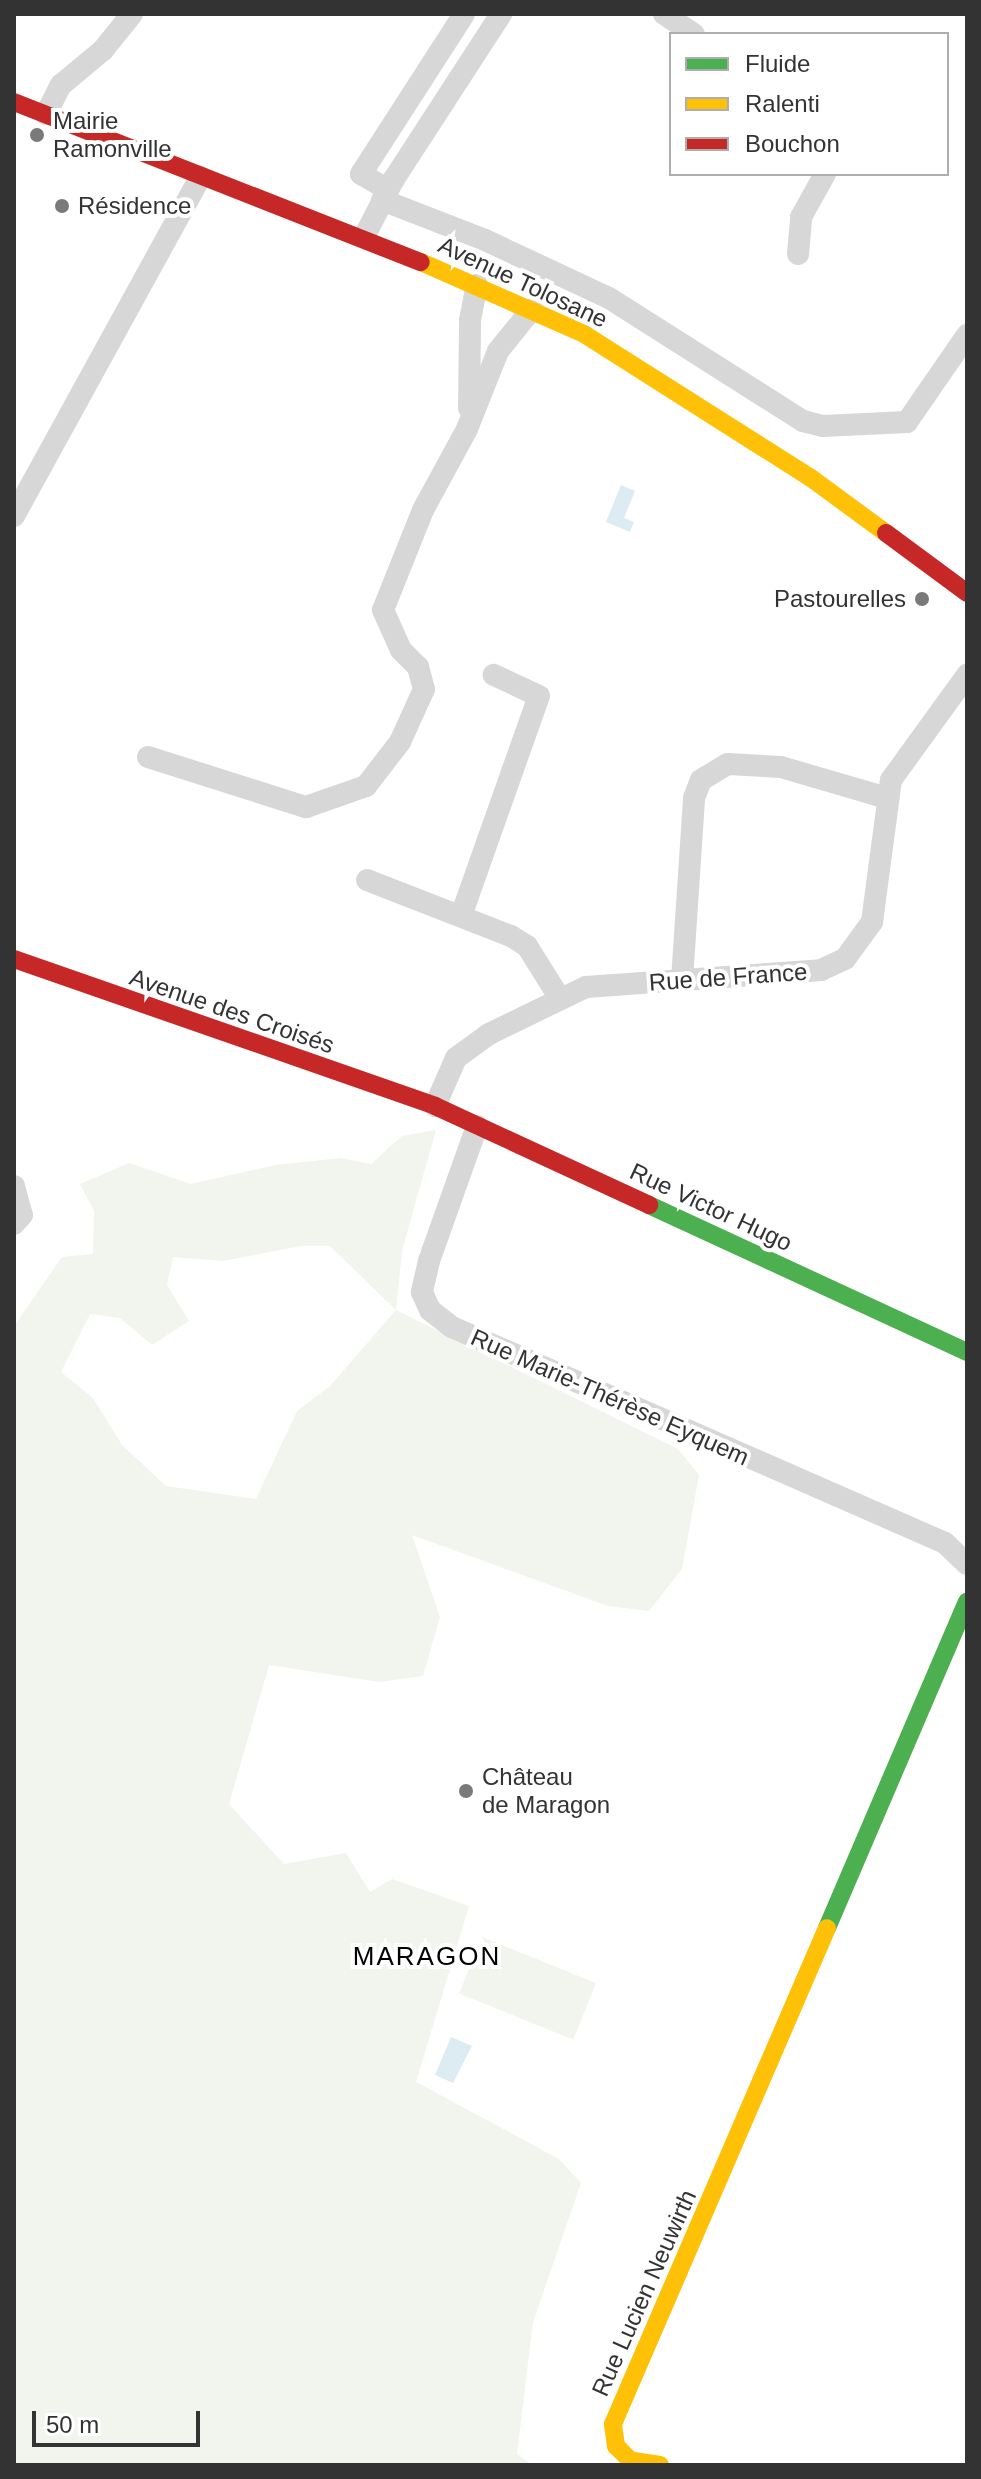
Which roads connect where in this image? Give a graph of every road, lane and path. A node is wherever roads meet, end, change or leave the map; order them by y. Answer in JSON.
{"nodes":[{"id":1,"x":132,"y":14,"type":"edge"},
{"id":2,"x":464,"y":14,"type":"edge"},
{"id":3,"x":501,"y":14,"type":"edge"},
{"id":4,"x":664,"y":14,"type":"edge"},
{"id":5,"x":691,"y":32,"type":"edge"},
{"id":6,"x":14,"y":102,"type":"edge"},
{"id":7,"x":46,"y":114,"type":"junction"},
{"id":8,"x":824,"y":176,"type":"edge"},
{"id":9,"x":200,"y":177,"type":"junction"},
{"id":10,"x":385,"y":195,"type":"junction"},
{"id":11,"x":364,"y":237,"type":"junction"},
{"id":12,"x":798,"y":254,"type":"dead end"},
{"id":13,"x":477,"y":285,"type":"junction"},
{"id":14,"x":532,"y":309,"type":"junction"},
{"id":15,"x":967,"y":335,"type":"edge"},
{"id":16,"x":467,"y":429,"type":"junction"},
{"id":17,"x":14,"y":516,"type":"edge"},
{"id":18,"x":967,"y":593,"type":"edge"},
{"id":19,"x":494,"y":675,"type":"dead end"},
{"id":20,"x":967,"y":675,"type":"edge"},
{"id":21,"x":148,"y":757,"type":"dead end"},
{"id":22,"x":887,"y":798,"type":"junction"},
{"id":23,"x":367,"y":880,"type":"dead end"},
{"id":24,"x":461,"y":916,"type":"junction"},
{"id":25,"x":14,"y":959,"type":"edge"},
{"id":26,"x":682,"y":980,"type":"junction"},
{"id":27,"x":559,"y":997,"type":"junction"},
{"id":28,"x":435,"y":1106,"type":"junction"},
{"id":29,"x":477,"y":1126,"type":"junction"},
{"id":30,"x":14,"y":1186,"type":"edge"},
{"id":31,"x":14,"y":1224,"type":"edge"},
{"id":32,"x":967,"y":1352,"type":"edge"},
{"id":33,"x":967,"y":1564,"type":"edge"},
{"id":34,"x":967,"y":1602,"type":"edge"},
{"id":35,"x":660,"y":2465,"type":"edge"}],
"edges":[{"from":1,"to":7,"type":"street"},
{"from":2,"to":10,"type":"street"},
{"from":3,"to":10,"type":"street"},
{"from":4,"to":5,"type":"street"},
{"from":6,"to":7,"type":"street","name":"Avenue Tolosane"},
{"from":7,"to":9,"type":"street","name":"Avenue Tolosane"},
{"from":8,"to":12,"type":"street"},
{"from":9,"to":11,"type":"street","name":"Avenue Tolosane"},
{"from":9,"to":17,"type":"street"},
{"from":10,"to":11,"type":"street"},
{"from":10,"to":15,"type":"street"},
{"from":11,"to":13,"type":"street","name":"Avenue Tolosane"},
{"from":13,"to":14,"type":"street","name":"Avenue Tolosane"},
{"from":13,"to":16,"type":"street"},
{"from":14,"to":16,"type":"street"},
{"from":14,"to":18,"type":"street","name":"Avenue Tolosane"},
{"from":16,"to":21,"type":"street"},
{"from":19,"to":24,"type":"street"},
{"from":20,"to":22,"type":"street","name":"Rue de France"},
{"from":22,"to":26,"type":"street","name":"Rue de France"},
{"from":22,"to":26,"type":"street"},
{"from":23,"to":24,"type":"street"},
{"from":24,"to":27,"type":"street"},
{"from":25,"to":28,"type":"street","name":"Avenue des Croisés"},
{"from":26,"to":27,"type":"street","name":"Rue de France"},
{"from":27,"to":28,"type":"street","name":"Rue de France"},
{"from":28,"to":29,"type":"street","name":"Rue Victor Hugo"},
{"from":29,"to":32,"type":"street","name":"Rue Victor Hugo"},
{"from":29,"to":33,"type":"street","name":"Rue Marie-Thérèse Eyquem"},
{"from":30,"to":31,"type":"street"},
{"from":34,"to":35,"type":"street","name":"Rue Lucien Neuwirth"}]}
